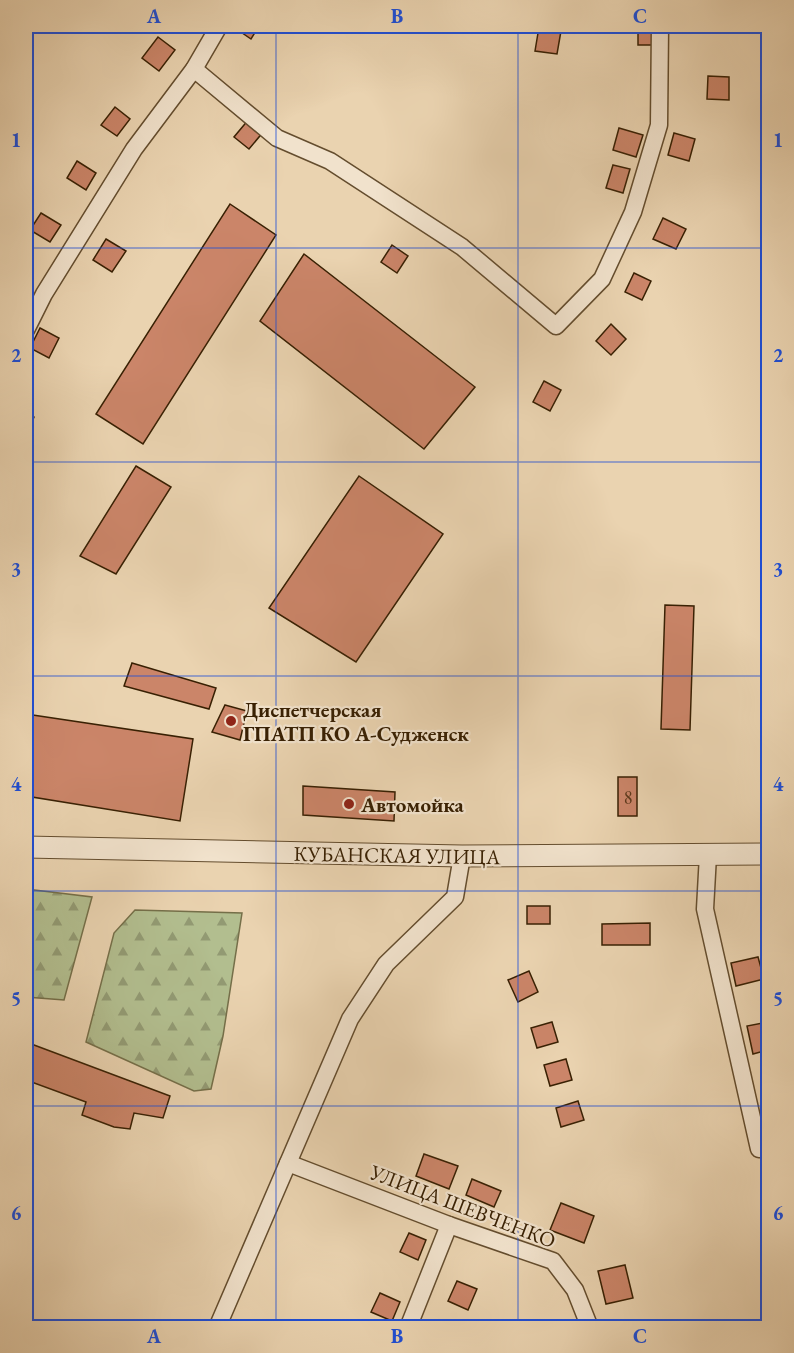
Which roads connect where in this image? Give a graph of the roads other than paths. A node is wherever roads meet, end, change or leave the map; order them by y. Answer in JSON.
{"nodes":[{"id":1,"x":219,"y":26,"type":"edge"},
{"id":2,"x":660,"y":26,"type":"edge"},
{"id":3,"x":194,"y":69,"type":"junction"},
{"id":4,"x":26,"y":330,"type":"edge"},
{"id":5,"x":26,"y":847,"type":"edge"},
{"id":6,"x":768,"y":854,"type":"edge"},
{"id":7,"x":708,"y":855,"type":"junction"},
{"id":8,"x":462,"y":856,"type":"junction"},
{"id":9,"x":768,"y":1148,"type":"edge"},
{"id":10,"x":288,"y":1163,"type":"junction"},
{"id":11,"x":449,"y":1225,"type":"junction"},
{"id":12,"x":217,"y":1328,"type":"edge"},
{"id":13,"x":408,"y":1328,"type":"edge"},
{"id":14,"x":590,"y":1328,"type":"edge"}],
"edges":[{"from":1,"to":3,"type":"street"},
{"from":2,"to":3,"type":"street"},
{"from":3,"to":4,"type":"street"},
{"from":5,"to":8,"type":"street","name":"КУБАНСКАЯ УЛИЦА"},
{"from":6,"to":7,"type":"street","name":"КУБАНСКАЯ УЛИЦА"},
{"from":7,"to":8,"type":"street","name":"КУБАНСКАЯ УЛИЦА"},
{"from":7,"to":9,"type":"street"},
{"from":8,"to":10,"type":"street"},
{"from":10,"to":11,"type":"street","name":"УЛИЦА ШЕВЧЕНКО"},
{"from":10,"to":12,"type":"street"},
{"from":11,"to":13,"type":"street"},
{"from":11,"to":14,"type":"street","name":"УЛИЦА ШЕВЧЕНКО"}]}
